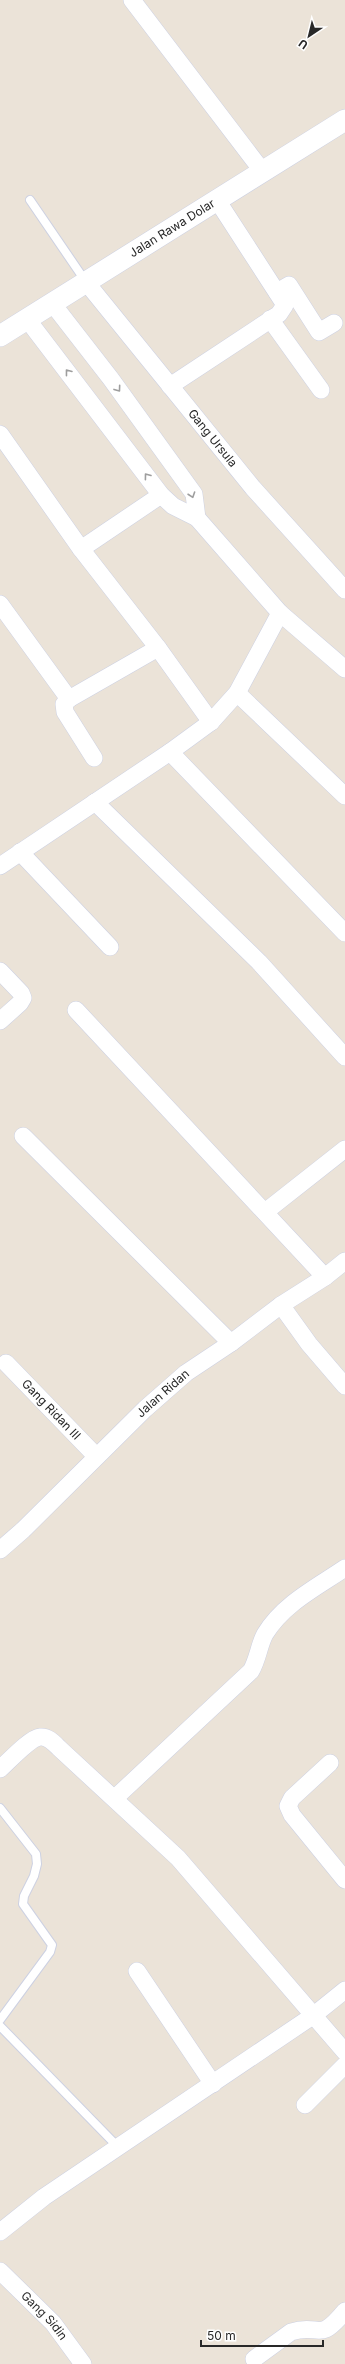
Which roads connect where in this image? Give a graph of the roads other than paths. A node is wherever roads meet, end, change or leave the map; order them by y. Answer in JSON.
{"nodes":[{"id":1,"x":132,"y":0,"type":"edge"},
{"id":2,"x":345,"y":120,"type":"edge"},
{"id":3,"x":263,"y":172,"type":"junction"},
{"id":4,"x":30,"y":200,"type":"dead end"},
{"id":5,"x":217,"y":200,"type":"junction"},
{"id":6,"x":86,"y":282,"type":"junction"},
{"id":7,"x":277,"y":292,"type":"junction"},
{"id":8,"x":52,"y":303,"type":"junction"},
{"id":9,"x":27,"y":319,"type":"junction"},
{"id":10,"x":270,"y":319,"type":"junction"},
{"id":11,"x":334,"y":323,"type":"dead end"},
{"id":12,"x":0,"y":336,"type":"edge"},
{"id":13,"x":170,"y":386,"type":"junction"},
{"id":14,"x":321,"y":390,"type":"dead end"},
{"id":15,"x":0,"y":434,"type":"edge"},
{"id":16,"x":161,"y":495,"type":"junction"},
{"id":17,"x":197,"y":518,"type":"junction"},
{"id":18,"x":81,"y":548,"type":"junction"},
{"id":19,"x":345,"y":590,"type":"edge"},
{"id":20,"x":0,"y":604,"type":"edge"},
{"id":21,"x":280,"y":613,"type":"junction"},
{"id":22,"x":158,"y":648,"type":"junction"},
{"id":23,"x":345,"y":669,"type":"edge"},
{"id":24,"x":237,"y":693,"type":"junction"},
{"id":25,"x":69,"y":699,"type":"junction"},
{"id":26,"x":211,"y":722,"type":"junction"},
{"id":27,"x":170,"y":752,"type":"junction"},
{"id":28,"x":94,"y":758,"type":"dead end"},
{"id":29,"x":345,"y":796,"type":"edge"},
{"id":30,"x":95,"y":802,"type":"junction"},
{"id":31,"x":20,"y":852,"type":"junction"},
{"id":32,"x":0,"y":866,"type":"edge"},
{"id":33,"x":345,"y":933,"type":"edge"},
{"id":34,"x":110,"y":947,"type":"dead end"},
{"id":35,"x":0,"y":971,"type":"edge"},
{"id":36,"x":76,"y":1010,"type":"dead end"},
{"id":37,"x":0,"y":1021,"type":"edge"},
{"id":38,"x":345,"y":1057,"type":"edge"},
{"id":39,"x":22,"y":1136,"type":"dead end"},
{"id":40,"x":345,"y":1149,"type":"edge"},
{"id":41,"x":265,"y":1212,"type":"junction"},
{"id":42,"x":345,"y":1261,"type":"edge"},
{"id":43,"x":325,"y":1277,"type":"junction"},
{"id":44,"x":281,"y":1305,"type":"junction"},
{"id":45,"x":231,"y":1343,"type":"junction"},
{"id":46,"x":6,"y":1363,"type":"dead end"},
{"id":47,"x":345,"y":1386,"type":"edge"},
{"id":48,"x":96,"y":1456,"type":"junction"},
{"id":49,"x":0,"y":1550,"type":"edge"},
{"id":50,"x":345,"y":1568,"type":"edge"},
{"id":51,"x":330,"y":1763,"type":"dead end"},
{"id":52,"x":0,"y":1769,"type":"edge"},
{"id":53,"x":115,"y":1798,"type":"junction"},
{"id":54,"x":0,"y":1808,"type":"edge"},
{"id":55,"x":345,"y":1880,"type":"edge"},
{"id":56,"x":137,"y":1971,"type":"dead end"},
{"id":57,"x":345,"y":1990,"type":"edge"},
{"id":58,"x":314,"y":2015,"type":"junction"},
{"id":59,"x":0,"y":2020,"type":"edge"},
{"id":60,"x":0,"y":2026,"type":"edge"},
{"id":61,"x":345,"y":2052,"type":"edge"},
{"id":62,"x":345,"y":2065,"type":"edge"},
{"id":63,"x":213,"y":2084,"type":"junction"},
{"id":64,"x":305,"y":2105,"type":"dead end"},
{"id":65,"x":119,"y":2148,"type":"junction"},
{"id":66,"x":0,"y":2232,"type":"edge"},
{"id":67,"x":0,"y":2271,"type":"edge"},
{"id":68,"x":345,"y":2311,"type":"edge"},
{"id":69,"x":254,"y":2359,"type":"dead end"},
{"id":70,"x":83,"y":2364,"type":"edge"}],
"edges":[{"from":1,"to":3,"type":"street"},
{"from":2,"to":3,"type":"street","name":"Jalan Rawa Dolar"},
{"from":3,"to":5,"type":"street","name":"Jalan Rawa Dolar"},
{"from":4,"to":6,"type":"lane"},
{"from":5,"to":6,"type":"street","name":"Jalan Rawa Dolar"},
{"from":5,"to":7,"type":"street"},
{"from":6,"to":8,"type":"street","name":"Jalan Rawa Dolar"},
{"from":6,"to":13,"type":"street","name":"Gang Ursula"},
{"from":7,"to":10,"type":"street"},
{"from":7,"to":11,"type":"street"},
{"from":8,"to":9,"type":"street","name":"Jalan Rawa Dolar"},
{"from":8,"to":17,"type":"street","one_way":true},
{"from":9,"to":12,"type":"street","name":"Jalan Rawa Dolar"},
{"from":16,"to":9,"type":"street","one_way":true},
{"from":10,"to":13,"type":"street"},
{"from":10,"to":14,"type":"street"},
{"from":13,"to":19,"type":"street","name":"Gang Ursula"},
{"from":15,"to":18,"type":"street"},
{"from":16,"to":17,"type":"street"},
{"from":16,"to":18,"type":"street"},
{"from":17,"to":21,"type":"street"},
{"from":18,"to":22,"type":"street"},
{"from":20,"to":25,"type":"street"},
{"from":21,"to":23,"type":"street"},
{"from":21,"to":24,"type":"street"},
{"from":22,"to":25,"type":"street"},
{"from":22,"to":26,"type":"street"},
{"from":24,"to":26,"type":"street"},
{"from":24,"to":29,"type":"street"},
{"from":25,"to":28,"type":"street"},
{"from":26,"to":27,"type":"street"},
{"from":27,"to":30,"type":"street"},
{"from":27,"to":33,"type":"street"},
{"from":30,"to":31,"type":"street"},
{"from":30,"to":38,"type":"street"},
{"from":31,"to":32,"type":"street"},
{"from":31,"to":34,"type":"street"},
{"from":35,"to":37,"type":"street"},
{"from":36,"to":41,"type":"street"},
{"from":39,"to":45,"type":"street"},
{"from":40,"to":41,"type":"street"},
{"from":41,"to":43,"type":"street"},
{"from":42,"to":43,"type":"street","name":"Jalan Ridan"},
{"from":43,"to":44,"type":"street","name":"Jalan Ridan"},
{"from":44,"to":45,"type":"street","name":"Jalan Ridan"},
{"from":44,"to":47,"type":"street"},
{"from":45,"to":48,"type":"street","name":"Jalan Ridan"},
{"from":46,"to":48,"type":"street","name":"Gang Ridan III"},
{"from":48,"to":49,"type":"street","name":"Jalan Ridan"},
{"from":50,"to":53,"type":"street"},
{"from":51,"to":55,"type":"street"},
{"from":52,"to":53,"type":"street"},
{"from":53,"to":58,"type":"street"},
{"from":54,"to":59,"type":"lane"},
{"from":56,"to":63,"type":"street"},
{"from":57,"to":58,"type":"street"},
{"from":58,"to":61,"type":"street"},
{"from":58,"to":63,"type":"street"},
{"from":60,"to":65,"type":"lane"},
{"from":62,"to":64,"type":"street"},
{"from":63,"to":65,"type":"street"},
{"from":65,"to":66,"type":"street"},
{"from":67,"to":70,"type":"street","name":"Gang Sidin"},
{"from":68,"to":69,"type":"street"}]}
